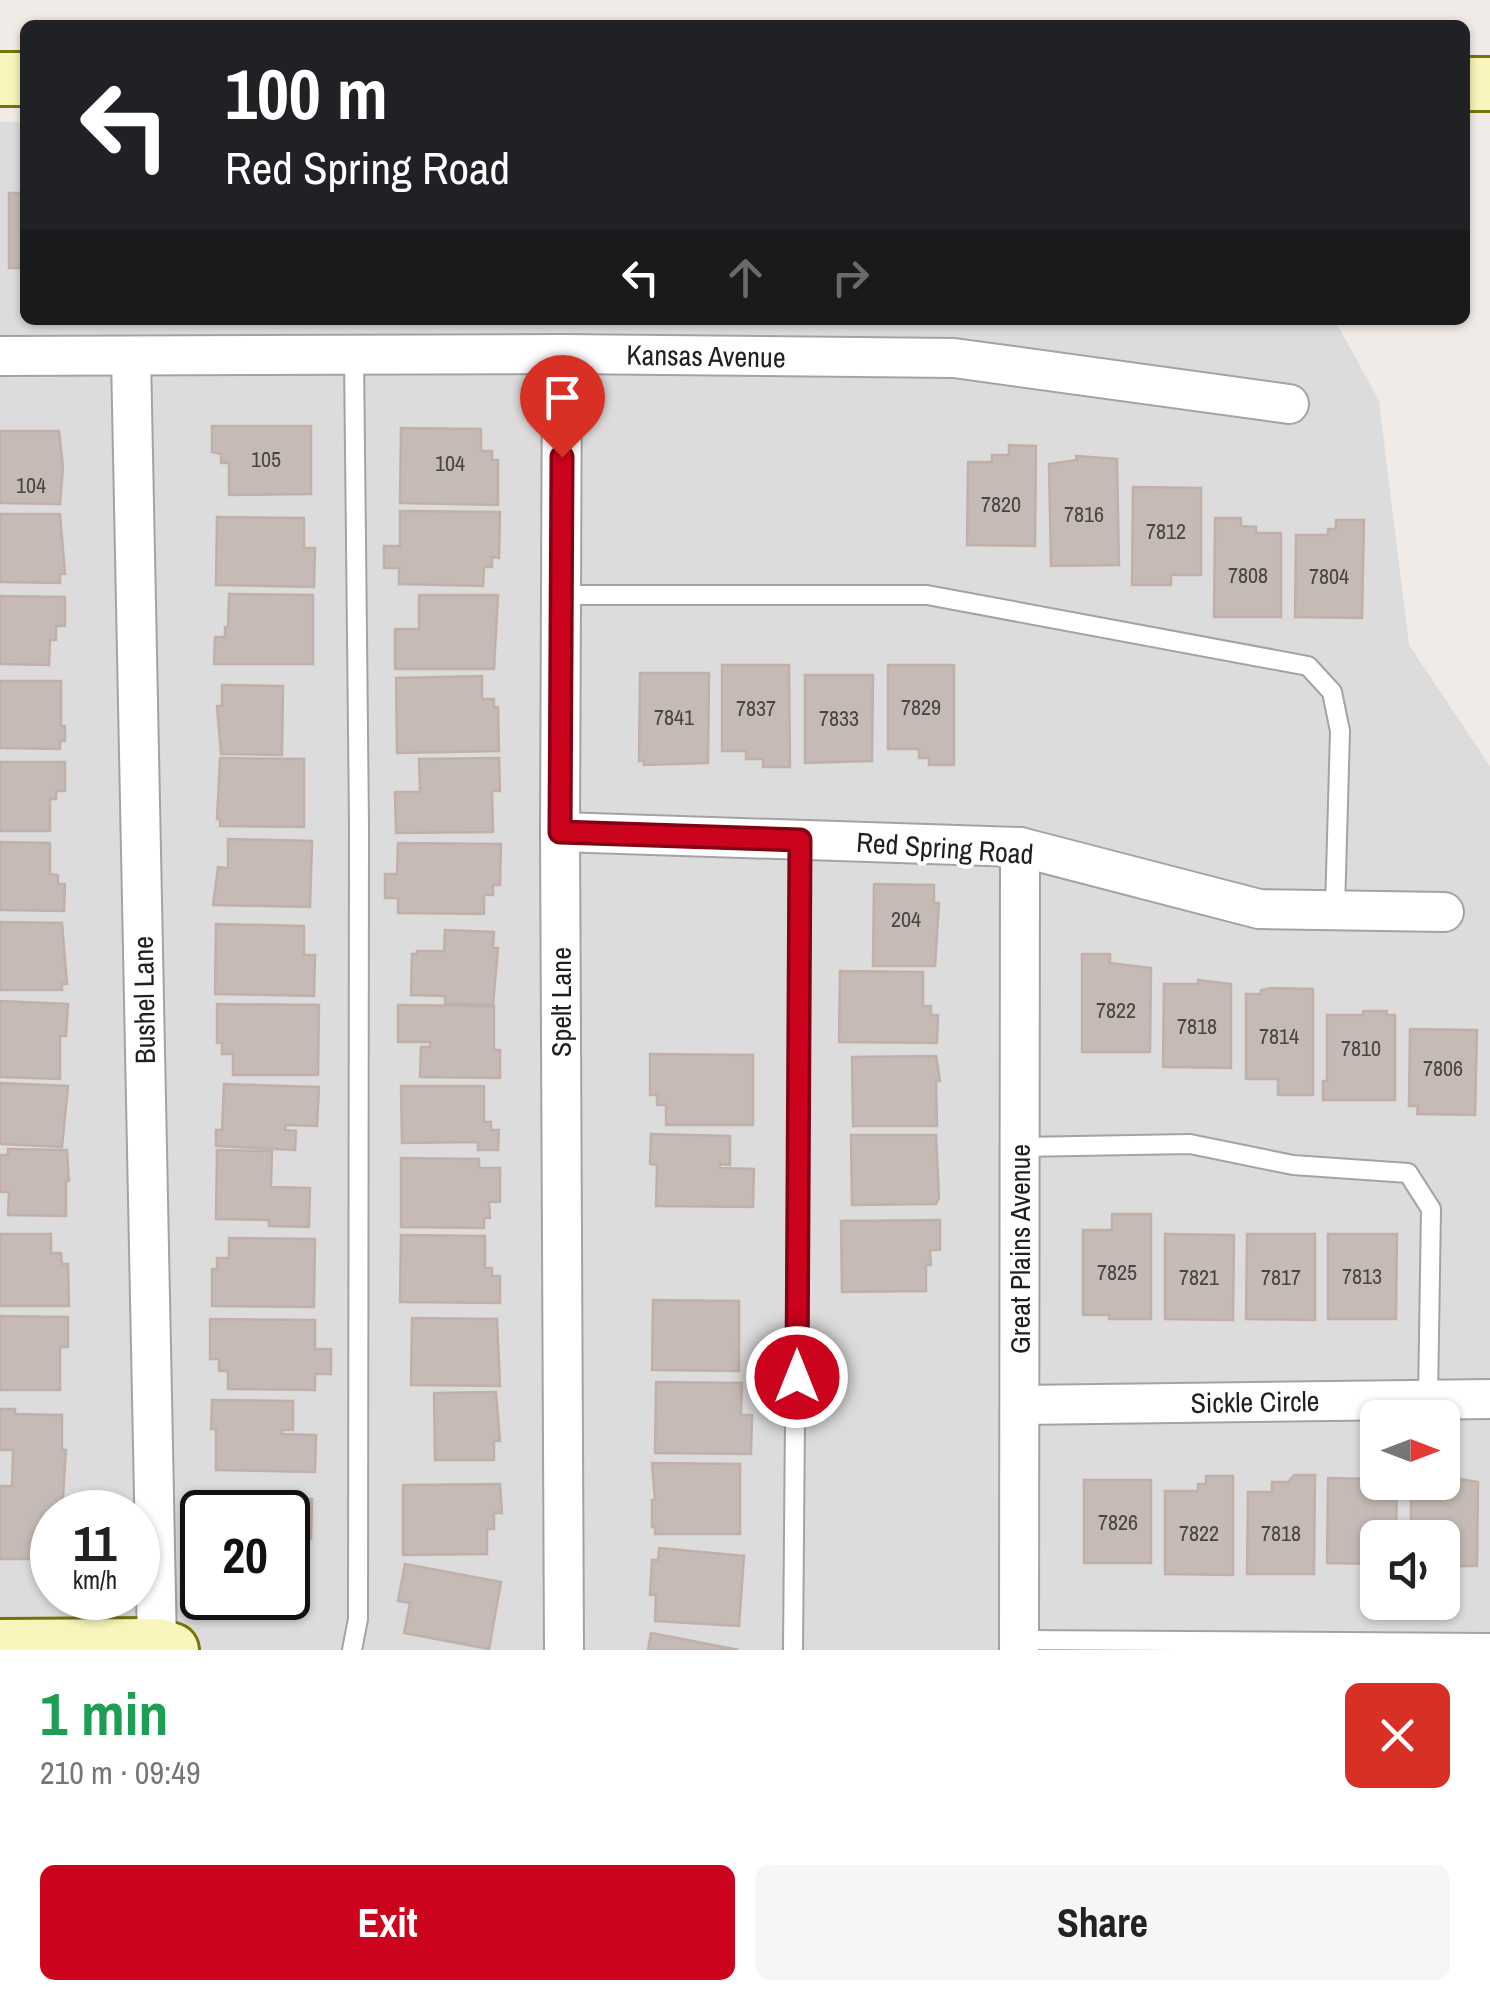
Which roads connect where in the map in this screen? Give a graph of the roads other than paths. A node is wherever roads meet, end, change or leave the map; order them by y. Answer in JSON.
{"nodes":[{"id":1,"x":562,"y":354,"type":"junction"},
{"id":2,"x":354,"y":355,"type":"junction"},
{"id":3,"x":0,"y":356,"type":"edge"},
{"id":4,"x":131,"y":356,"type":"junction"},
{"id":5,"x":1288,"y":404,"type":"dead end"},
{"id":6,"x":561,"y":595,"type":"junction"},
{"id":7,"x":560,"y":832,"type":"junction"},
{"id":8,"x":800,"y":840,"type":"junction"},
{"id":9,"x":1020,"y":847,"type":"junction"},
{"id":10,"x":1335,"y":910,"type":"junction"},
{"id":11,"x":1444,"y":912,"type":"dead end"},
{"id":12,"x":1020,"y":1147,"type":"junction"},
{"id":13,"x":1490,"y":1398,"type":"edge"},
{"id":14,"x":1428,"y":1399,"type":"junction"},
{"id":15,"x":1020,"y":1405,"type":"junction"},
{"id":16,"x":1490,"y":1644,"type":"edge"},
{"id":17,"x":1019,"y":1645,"type":"edge"},
{"id":18,"x":0,"y":1646,"type":"edge"},
{"id":19,"x":165,"y":1648,"type":"edge"},
{"id":20,"x":352,"y":1650,"type":"edge"},
{"id":21,"x":564,"y":1650,"type":"edge"},
{"id":22,"x":794,"y":1650,"type":"edge"}],
"edges":[{"from":1,"to":2,"type":"street","name":"Kansas Avenue"},
{"from":1,"to":5,"type":"street","name":"Kansas Avenue"},
{"from":1,"to":6,"type":"street","name":"Spelt Lane"},
{"from":2,"to":4,"type":"street","name":"Kansas Avenue"},
{"from":2,"to":20,"type":"lane"},
{"from":3,"to":4,"type":"street","name":"Kansas Avenue"},
{"from":4,"to":19,"type":"street","name":"Bushel Lane"},
{"from":6,"to":7,"type":"street","name":"Spelt Lane"},
{"from":6,"to":10,"type":"lane"},
{"from":7,"to":8,"type":"street","name":"Red Spring Road"},
{"from":7,"to":21,"type":"street","name":"Spelt Lane"},
{"from":8,"to":9,"type":"street","name":"Red Spring Road"},
{"from":8,"to":22,"type":"lane"},
{"from":9,"to":10,"type":"street","name":"Red Spring Road"},
{"from":9,"to":12,"type":"street","name":"Great Plains Avenue"},
{"from":10,"to":11,"type":"street","name":"Red Spring Road"},
{"from":12,"to":14,"type":"lane"},
{"from":12,"to":15,"type":"street","name":"Great Plains Avenue"},
{"from":13,"to":14,"type":"street","name":"Sickle Circle"},
{"from":14,"to":15,"type":"street","name":"Sickle Circle"},
{"from":15,"to":17,"type":"street","name":"Great Plains Avenue"},
{"from":16,"to":17,"type":"lane"},
{"from":18,"to":19,"type":"street"}]}
